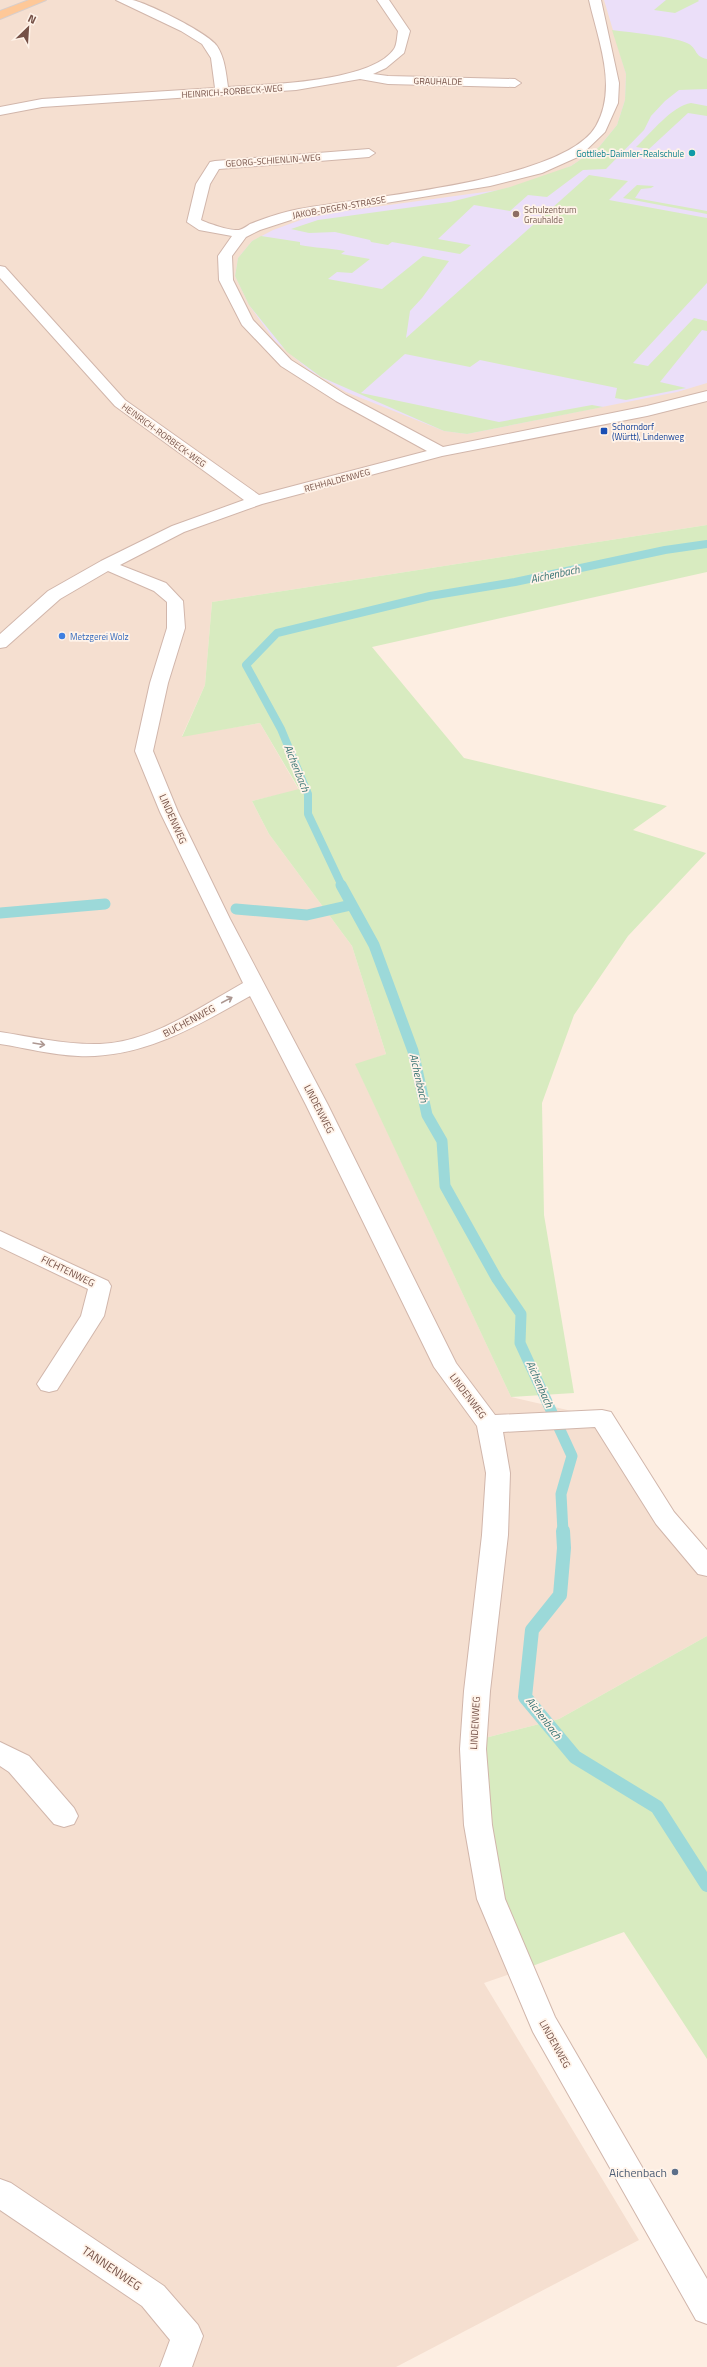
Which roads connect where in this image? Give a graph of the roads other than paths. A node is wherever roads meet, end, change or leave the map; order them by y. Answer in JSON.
{"nodes":[{"id":1,"x":40,"y":0,"type":"edge"},
{"id":2,"x":122,"y":0,"type":"edge"},
{"id":3,"x":383,"y":0,"type":"edge"},
{"id":4,"x":595,"y":0,"type":"edge"},
{"id":5,"x":0,"y":15,"type":"edge"},
{"id":6,"x":360,"y":75,"type":"junction"},
{"id":7,"x":515,"y":83,"type":"dead end"},
{"id":8,"x":222,"y":92,"type":"junction"},
{"id":9,"x":0,"y":111,"type":"edge"},
{"id":10,"x":369,"y":153,"type":"dead end"},
{"id":11,"x":241,"y":234,"type":"junction"},
{"id":12,"x":0,"y":270,"type":"edge"},
{"id":13,"x":707,"y":396,"type":"edge"},
{"id":14,"x":441,"y":452,"type":"junction"},
{"id":15,"x":256,"y":501,"type":"junction"},
{"id":16,"x":107,"y":565,"type":"junction"},
{"id":17,"x":0,"y":643,"type":"edge"},
{"id":18,"x":255,"y":986,"type":"junction"},
{"id":19,"x":0,"y":1038,"type":"edge"},
{"id":20,"x":0,"y":1238,"type":"edge"},
{"id":21,"x":49,"y":1384,"type":"dead end"},
{"id":22,"x":489,"y":1424,"type":"junction"},
{"id":23,"x":707,"y":1568,"type":"edge"},
{"id":24,"x":0,"y":1753,"type":"edge"},
{"id":25,"x":64,"y":1816,"type":"dead end"},
{"id":26,"x":0,"y":2193,"type":"edge"},
{"id":27,"x":707,"y":2310,"type":"edge"},
{"id":28,"x":176,"y":2367,"type":"edge"}],
"edges":[{"from":1,"to":5,"type":"main road"},
{"from":2,"to":8,"type":"street"},
{"from":3,"to":6,"type":"street","name":"HEINRICH-RORBECK-WEG"},
{"from":4,"to":11,"type":"street","name":"JAKOB-DEGEN-STRASSE"},
{"from":6,"to":7,"type":"street","name":"GRAUHALDE"},
{"from":6,"to":8,"type":"street","name":"HEINRICH-RORBECK-WEG"},
{"from":8,"to":9,"type":"street","name":"HEINRICH-RORBECK-WEG"},
{"from":10,"to":11,"type":"street","name":"GEORG-SCHIENLIN-WEG"},
{"from":11,"to":14,"type":"street","name":"JAKOB-DEGEN-STRASSE"},
{"from":12,"to":15,"type":"street","name":"HEINRICH-RORBECK-WEG"},
{"from":13,"to":14,"type":"street","name":"REHHALDENWEG"},
{"from":14,"to":15,"type":"street","name":"REHHALDENWEG"},
{"from":15,"to":16,"type":"street","name":"REHHALDENWEG"},
{"from":16,"to":17,"type":"street","name":"REHHALDENWEG"},
{"from":16,"to":18,"type":"street","name":"LINDENWEG"},
{"from":19,"to":18,"type":"street","name":"BUCHENWEG","one_way":true},
{"from":18,"to":22,"type":"street","name":"LINDENWEG"},
{"from":20,"to":21,"type":"street","name":"FICHTENWEG"},
{"from":22,"to":23,"type":"street"},
{"from":22,"to":27,"type":"street","name":"LINDENWEG"},
{"from":24,"to":25,"type":"street"},
{"from":26,"to":28,"type":"street","name":"TANNENWEG"}]}
